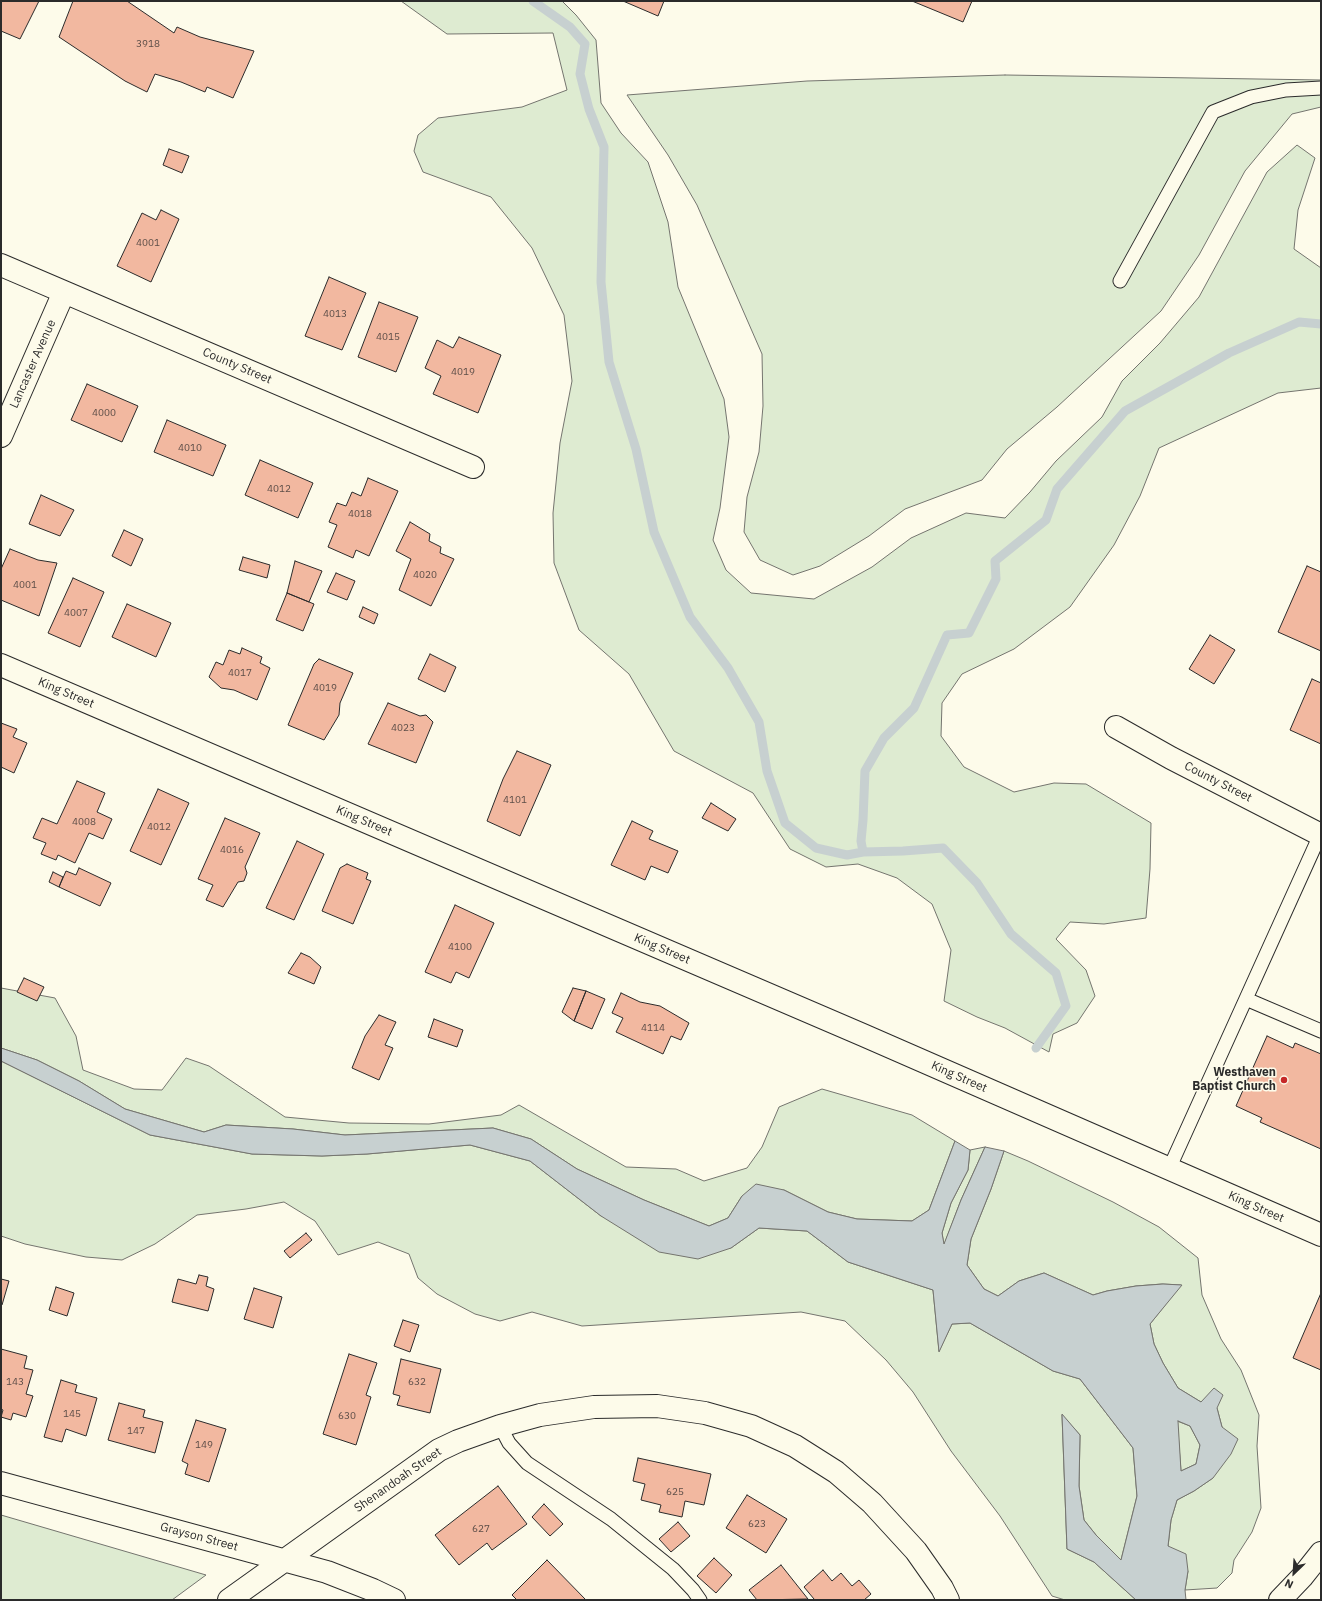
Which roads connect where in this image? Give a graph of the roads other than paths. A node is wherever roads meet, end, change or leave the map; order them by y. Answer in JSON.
{"nodes":[{"id":1,"x":1321,"y":88,"type":"edge"},
{"id":2,"x":1,"y":265,"type":"edge"},
{"id":3,"x":1120,"y":281,"type":"dead end"},
{"id":4,"x":64,"y":292,"type":"junction"},
{"id":5,"x":1,"y":436,"type":"edge"},
{"id":6,"x":473,"y":467,"type":"dead end"},
{"id":7,"x":1,"y":665,"type":"edge"},
{"id":8,"x":1116,"y":727,"type":"dead end"},
{"id":9,"x":1320,"y":835,"type":"edge"},
{"id":10,"x":1246,"y":999,"type":"junction"},
{"id":11,"x":1321,"y":1031,"type":"edge"},
{"id":12,"x":1170,"y":1169,"type":"junction"},
{"id":13,"x":1321,"y":1235,"type":"edge"},
{"id":14,"x":500,"y":1426,"type":"junction"},
{"id":15,"x":1,"y":1483,"type":"edge"},
{"id":16,"x":1321,"y":1553,"type":"edge"},
{"id":17,"x":284,"y":1561,"type":"junction"},
{"id":18,"x":230,"y":1600,"type":"edge"},
{"id":19,"x":394,"y":1600,"type":"edge"},
{"id":20,"x":700,"y":1600,"type":"edge"},
{"id":21,"x":948,"y":1600,"type":"edge"},
{"id":22,"x":1280,"y":1600,"type":"edge"}],
"edges":[{"from":1,"to":3,"type":"lane"},
{"from":2,"to":4,"type":"street","name":"County Street"},
{"from":4,"to":5,"type":"street","name":"Lancaster Avenue"},
{"from":4,"to":6,"type":"street","name":"County Street"},
{"from":7,"to":12,"type":"street","name":"King Street"},
{"from":8,"to":9,"type":"street","name":"County Street"},
{"from":9,"to":10,"type":"lane"},
{"from":10,"to":11,"type":"lane"},
{"from":10,"to":12,"type":"lane"},
{"from":12,"to":13,"type":"street","name":"King Street"},
{"from":14,"to":17,"type":"street","name":"Shenandoah Street"},
{"from":14,"to":20,"type":"lane"},
{"from":14,"to":21,"type":"street","name":"Shenandoah Street"},
{"from":15,"to":17,"type":"street","name":"Grayson Street"},
{"from":16,"to":22,"type":"street"},
{"from":17,"to":18,"type":"street","name":"Shenandoah Street"},
{"from":17,"to":19,"type":"street","name":"Grayson Street"}]}
